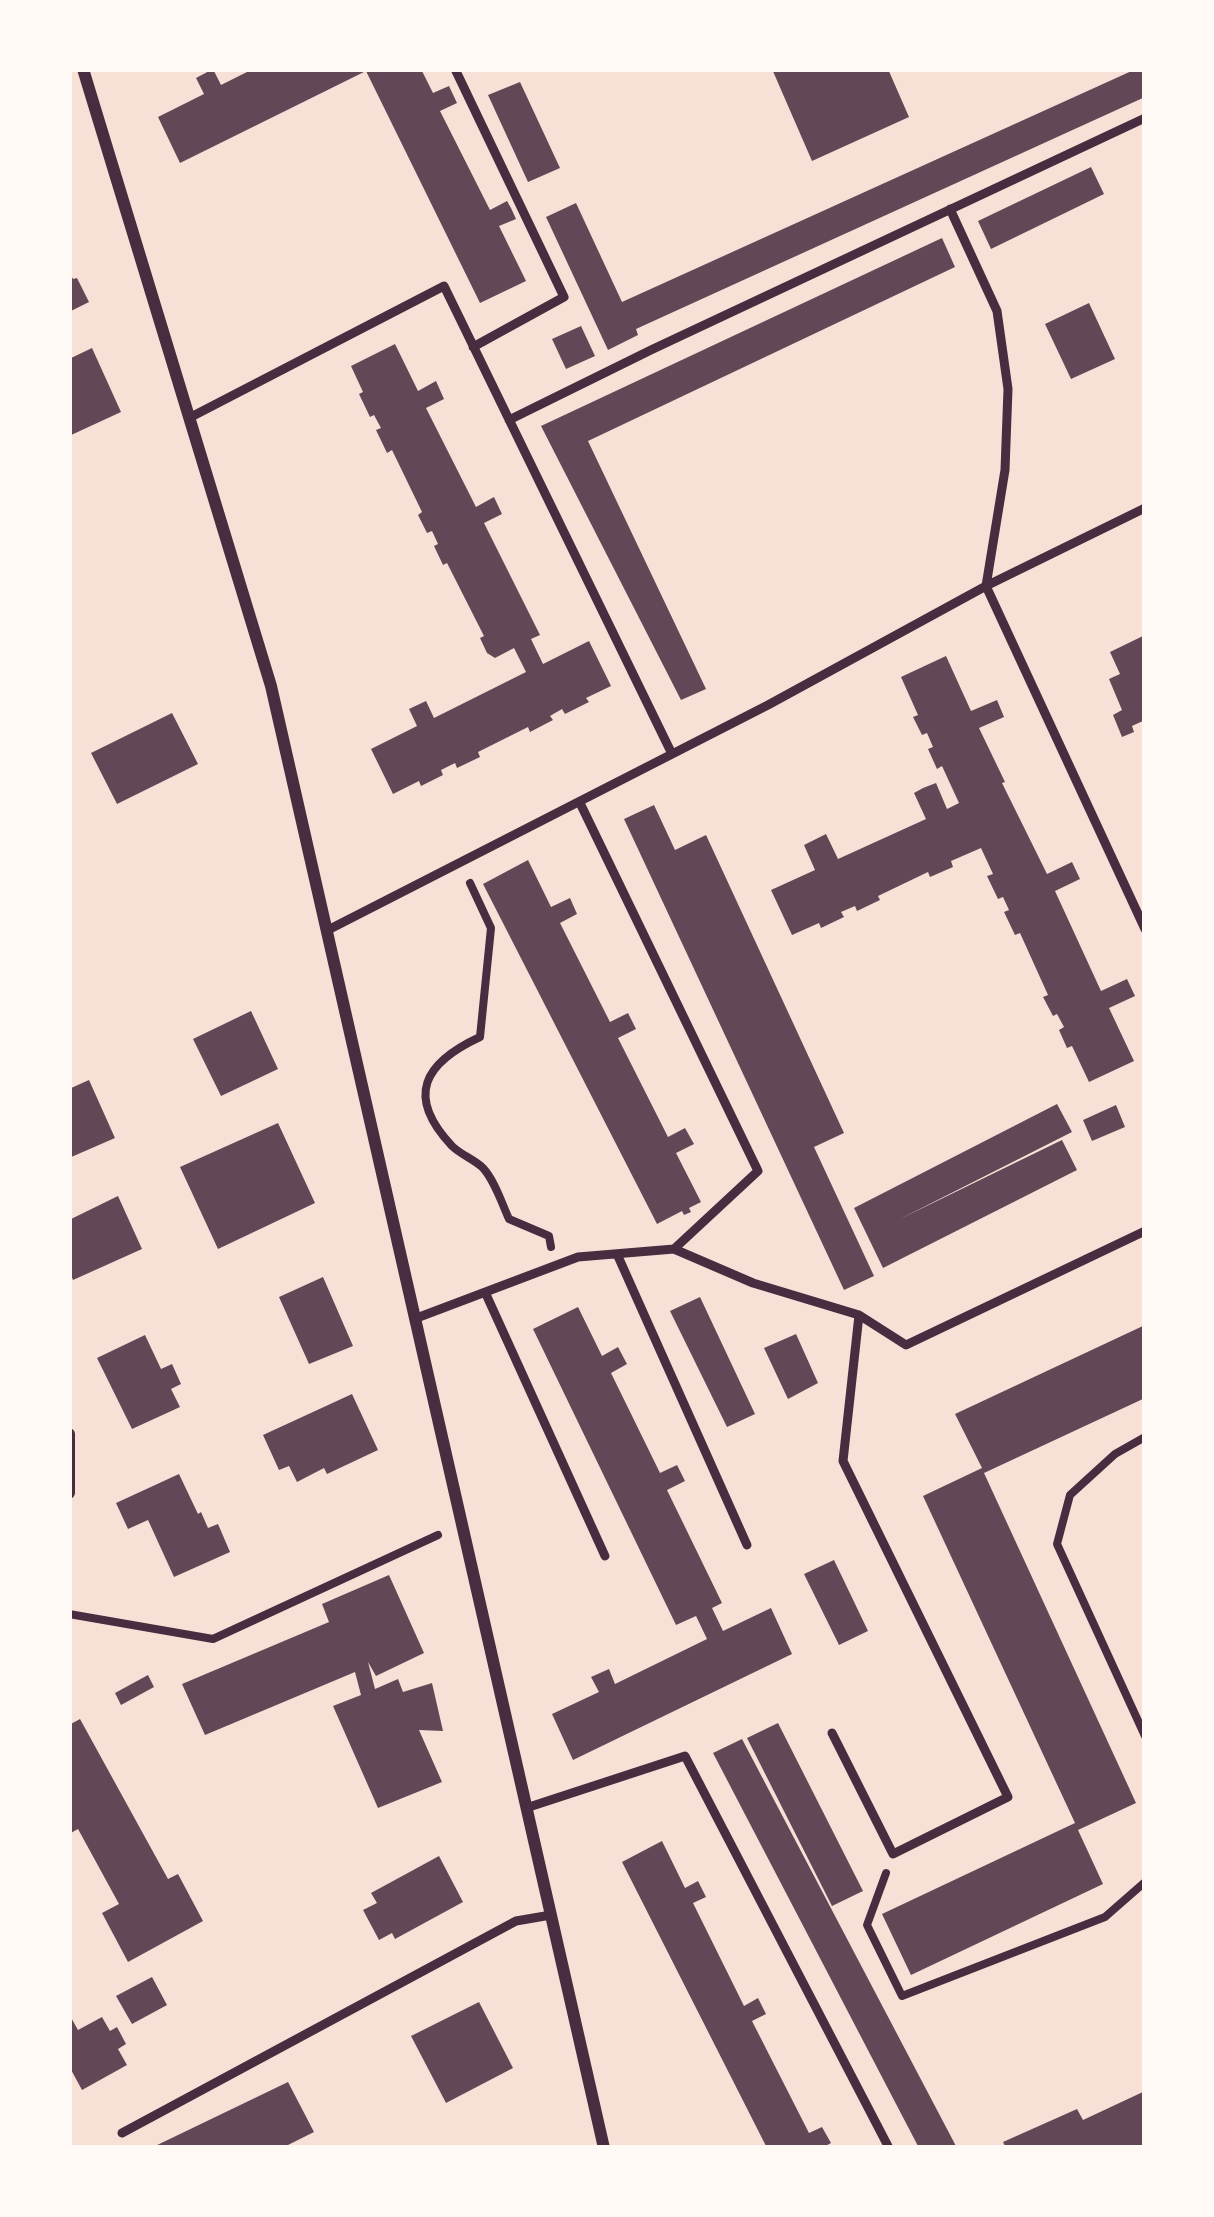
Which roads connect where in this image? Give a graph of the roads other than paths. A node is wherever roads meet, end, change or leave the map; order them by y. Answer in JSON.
{"nodes":[{"id":1,"x":82,"y":69,"type":"edge"},
{"id":2,"x":455,"y":69,"type":"edge"},
{"id":3,"x":1145,"y":118,"type":"edge"},
{"id":4,"x":950,"y":209,"type":"junction"},
{"id":5,"x":473,"y":347,"type":"junction"},
{"id":6,"x":189,"y":418,"type":"junction"},
{"id":7,"x":509,"y":421,"type":"junction"},
{"id":8,"x":1145,"y":508,"type":"edge"},
{"id":9,"x":986,"y":586,"type":"junction"},
{"id":10,"x":672,"y":754,"type":"junction"},
{"id":11,"x":580,"y":803,"type":"junction"},
{"id":12,"x":1145,"y":929,"type":"edge"},
{"id":13,"x":326,"y":931,"type":"junction"},
{"id":14,"x":1145,"y":1231,"type":"edge"},
{"id":15,"x":674,"y":1249,"type":"junction"},
{"id":16,"x":617,"y":1254,"type":"junction"},
{"id":17,"x":485,"y":1292,"type":"junction"},
{"id":18,"x":859,"y":1315,"type":"junction"},
{"id":19,"x":415,"y":1319,"type":"junction"},
{"id":20,"x":69,"y":1434,"type":"edge"},
{"id":21,"x":69,"y":1493,"type":"edge"},
{"id":22,"x":747,"y":1545,"type":"dead end"},
{"id":23,"x":605,"y":1556,"type":"dead end"},
{"id":24,"x":832,"y":1733,"type":"dead end"},
{"id":25,"x":526,"y":1808,"type":"junction"},
{"id":26,"x":551,"y":1915,"type":"junction"},
{"id":27,"x":122,"y":2134,"type":"dead end"},
{"id":28,"x":604,"y":2148,"type":"edge"},
{"id":29,"x":889,"y":2148,"type":"edge"}],
"edges":[{"from":1,"to":6,"type":"street"},
{"from":2,"to":5,"type":"lane"},
{"from":3,"to":4,"type":"lane"},
{"from":4,"to":7,"type":"lane"},
{"from":4,"to":9,"type":"lane"},
{"from":5,"to":6,"type":"lane"},
{"from":5,"to":7,"type":"lane"},
{"from":6,"to":13,"type":"street"},
{"from":7,"to":10,"type":"lane"},
{"from":8,"to":9,"type":"lane"},
{"from":9,"to":10,"type":"lane"},
{"from":9,"to":12,"type":"lane"},
{"from":10,"to":11,"type":"lane"},
{"from":11,"to":13,"type":"lane"},
{"from":11,"to":15,"type":"lane"},
{"from":13,"to":19,"type":"street"},
{"from":14,"to":18,"type":"lane"},
{"from":15,"to":16,"type":"lane"},
{"from":15,"to":18,"type":"lane"},
{"from":16,"to":17,"type":"lane"},
{"from":16,"to":22,"type":"lane"},
{"from":17,"to":19,"type":"lane"},
{"from":17,"to":23,"type":"lane"},
{"from":18,"to":24,"type":"lane"},
{"from":19,"to":25,"type":"street"},
{"from":20,"to":21,"type":"street"},
{"from":25,"to":26,"type":"street"},
{"from":25,"to":29,"type":"lane"},
{"from":26,"to":27,"type":"lane"},
{"from":26,"to":28,"type":"street"}]}
